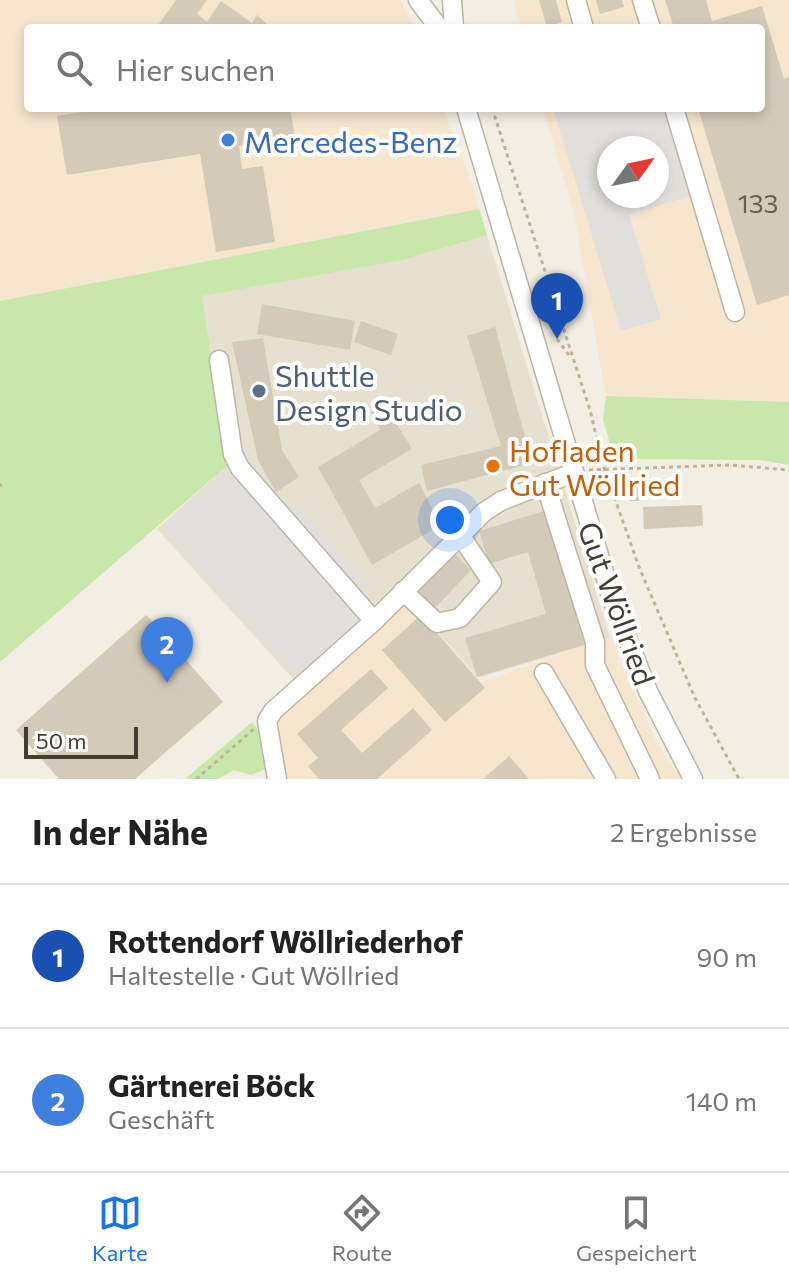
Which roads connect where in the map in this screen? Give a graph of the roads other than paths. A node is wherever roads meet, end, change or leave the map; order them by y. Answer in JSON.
{"nodes":[{"id":1,"x":418,"y":0,"type":"edge"},
{"id":2,"x":433,"y":0,"type":"edge"},
{"id":3,"x":452,"y":0,"type":"edge"},
{"id":4,"x":576,"y":0,"type":"edge"},
{"id":5,"x":642,"y":0,"type":"edge"},
{"id":6,"x":437,"y":24,"type":"edge"},
{"id":7,"x":439,"y":24,"type":"edge"},
{"id":8,"x":454,"y":24,"type":"edge"},
{"id":9,"x":583,"y":24,"type":"edge"},
{"id":10,"x":650,"y":24,"type":"edge"},
{"id":11,"x":467,"y":112,"type":"edge"},
{"id":12,"x":675,"y":112,"type":"edge"},
{"id":13,"x":735,"y":312,"type":"dead end"},
{"id":14,"x":219,"y":360,"type":"dead end"},
{"id":15,"x":573,"y":473,"type":"junction"},
{"id":16,"x":545,"y":483,"type":"junction"},
{"id":17,"x":460,"y":535,"type":"junction"},
{"id":18,"x":403,"y":591,"type":"junction"},
{"id":19,"x":374,"y":621,"type":"junction"},
{"id":20,"x":544,"y":673,"type":"dead end"},
{"id":21,"x":277,"y":779,"type":"edge"},
{"id":22,"x":606,"y":779,"type":"edge"},
{"id":23,"x":650,"y":779,"type":"edge"},
{"id":24,"x":693,"y":779,"type":"edge"}],
"edges":[{"from":1,"to":6,"type":"street"},
{"from":2,"to":7,"type":"street"},
{"from":3,"to":8,"type":"street"},
{"from":4,"to":9,"type":"street"},
{"from":5,"to":10,"type":"street"},
{"from":11,"to":15,"type":"street","name":"Gut Wöllried"},
{"from":12,"to":13,"type":"street"},
{"from":14,"to":19,"type":"street"},
{"from":15,"to":16,"type":"street"},
{"from":15,"to":24,"type":"street","name":"Gut Wöllried"},
{"from":16,"to":17,"type":"street"},
{"from":16,"to":23,"type":"street","name":"Gut Wöllried"},
{"from":17,"to":18,"type":"street"},
{"from":17,"to":18,"type":"street"},
{"from":18,"to":19,"type":"street"},
{"from":19,"to":21,"type":"street"},
{"from":20,"to":22,"type":"street"}]}
